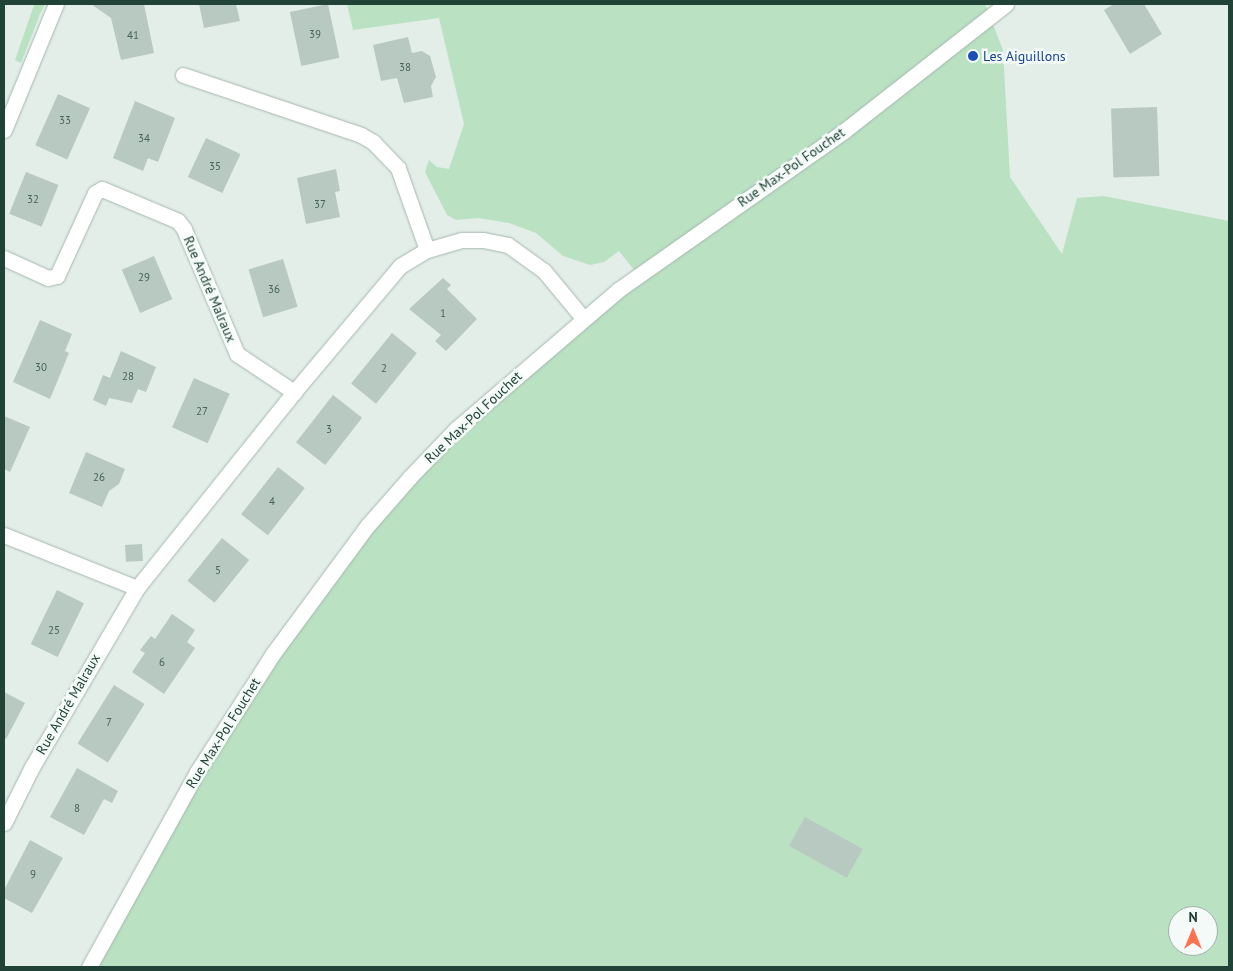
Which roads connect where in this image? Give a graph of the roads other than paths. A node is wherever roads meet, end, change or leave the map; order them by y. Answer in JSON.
{"nodes":[{"id":1,"x":56,"y":4,"type":"edge"},
{"id":2,"x":1006,"y":4,"type":"edge"},
{"id":3,"x":183,"y":75,"type":"dead end"},
{"id":4,"x":4,"y":130,"type":"edge"},
{"id":5,"x":427,"y":250,"type":"junction"},
{"id":6,"x":4,"y":258,"type":"edge"},
{"id":7,"x":583,"y":318,"type":"junction"},
{"id":8,"x":294,"y":392,"type":"junction"},
{"id":9,"x":4,"y":535,"type":"edge"},
{"id":10,"x":137,"y":588,"type":"junction"},
{"id":11,"x":4,"y":823,"type":"edge"},
{"id":12,"x":88,"y":967,"type":"edge"}],
"edges":[{"from":1,"to":4,"type":"street"},
{"from":2,"to":7,"type":"street","name":"Rue Max-Pol Fouchet"},
{"from":3,"to":5,"type":"street"},
{"from":5,"to":7,"type":"street","name":"Rue André Malraux"},
{"from":5,"to":8,"type":"street","name":"Rue André Malraux"},
{"from":6,"to":8,"type":"street","name":"Rue André Malraux"},
{"from":7,"to":12,"type":"street","name":"Rue Max-Pol Fouchet"},
{"from":8,"to":10,"type":"street","name":"Rue André Malraux"},
{"from":9,"to":10,"type":"street"},
{"from":10,"to":11,"type":"street","name":"Rue André Malraux"}]}
